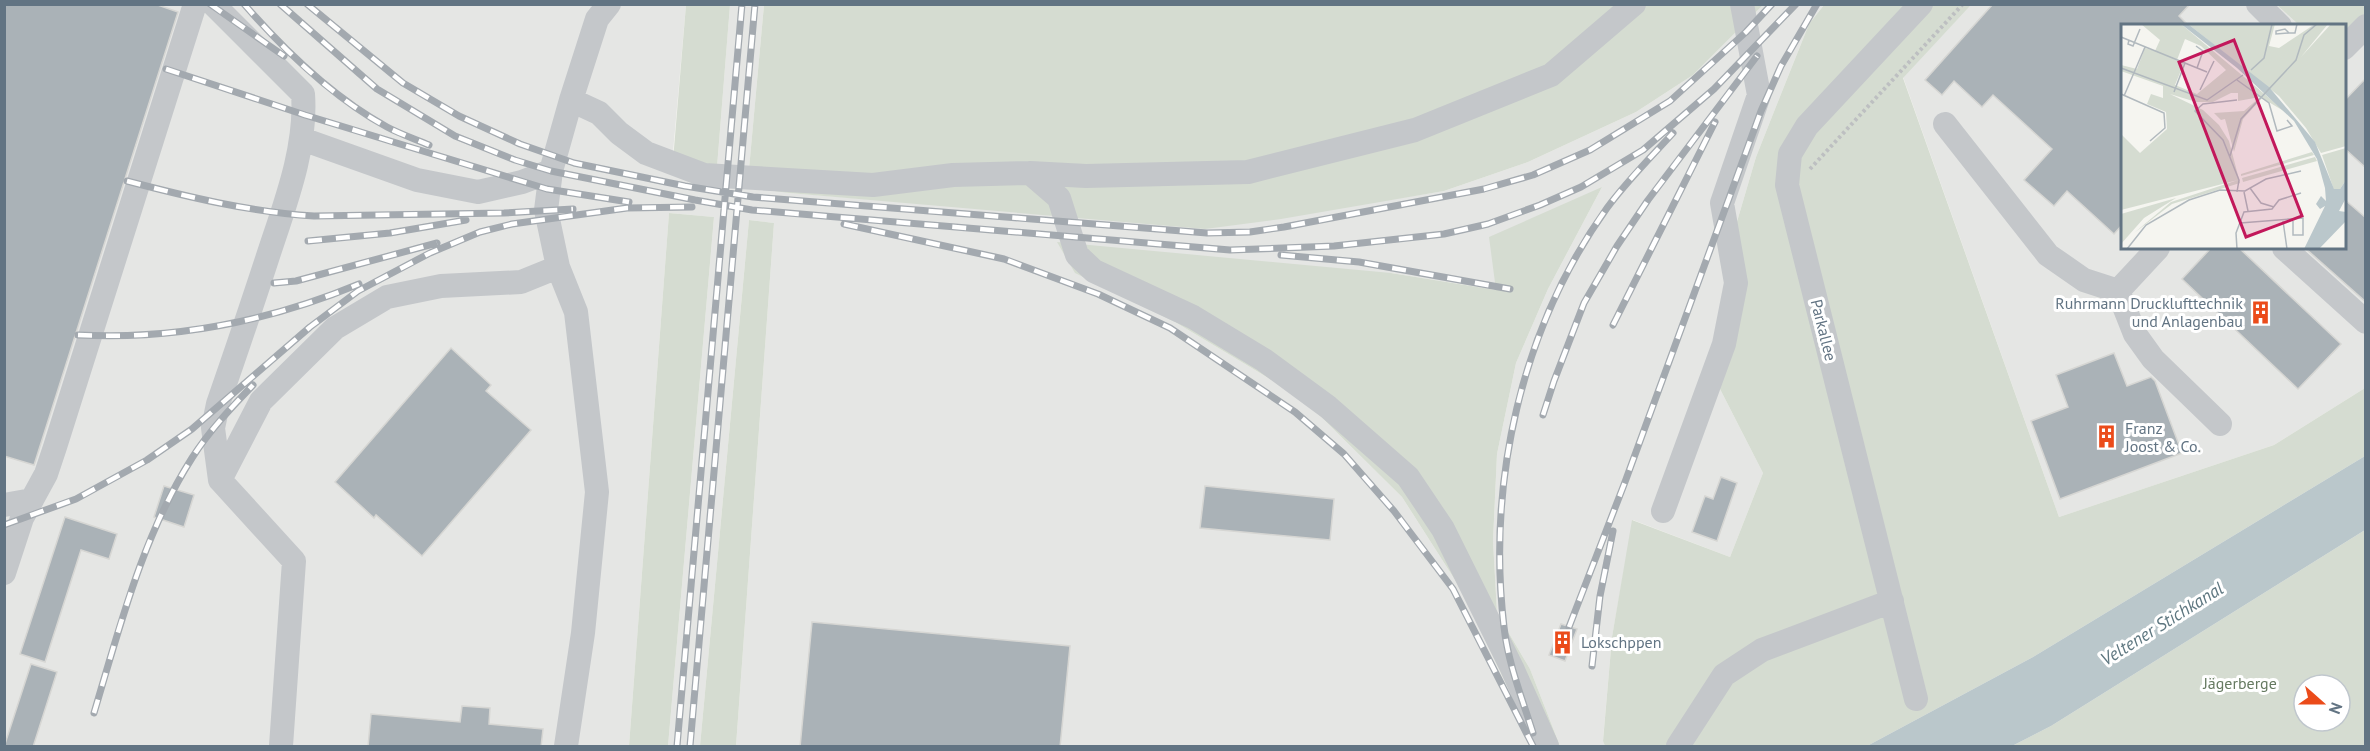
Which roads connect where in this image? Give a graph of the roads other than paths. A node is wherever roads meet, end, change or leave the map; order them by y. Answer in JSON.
{"nodes":[{"id":1,"x":195,"y":4,"type":"edge"},
{"id":2,"x":213,"y":4,"type":"edge"},
{"id":3,"x":609,"y":4,"type":"edge"},
{"id":4,"x":1634,"y":4,"type":"edge"},
{"id":5,"x":1742,"y":4,"type":"edge"},
{"id":6,"x":1921,"y":4,"type":"edge"},
{"id":7,"x":2258,"y":4,"type":"edge"},
{"id":8,"x":2278,"y":24,"type":"edge"},
{"id":9,"x":2366,"y":26,"type":"edge"},
{"id":10,"x":2346,"y":46,"type":"edge"},
{"id":11,"x":571,"y":100,"type":"junction"},
{"id":12,"x":1945,"y":124,"type":"dead end"},
{"id":13,"x":302,"y":139,"type":"junction"},
{"id":14,"x":551,"y":171,"type":"junction"},
{"id":15,"x":1030,"y":173,"type":"junction"},
{"id":16,"x":2157,"y":249,"type":"edge"},
{"id":17,"x":2285,"y":249,"type":"edge"},
{"id":18,"x":558,"y":267,"type":"junction"},
{"id":19,"x":2118,"y":291,"type":"junction"},
{"id":20,"x":2366,"y":322,"type":"edge"},
{"id":21,"x":2220,"y":424,"type":"dead end"},
{"id":22,"x":220,"y":480,"type":"junction"},
{"id":23,"x":32,"y":500,"type":"junction"},
{"id":24,"x":4,"y":505,"type":"edge"},
{"id":25,"x":1663,"y":510,"type":"dead end"},
{"id":26,"x":4,"y":573,"type":"edge"},
{"id":27,"x":1892,"y":601,"type":"junction"},
{"id":28,"x":1916,"y":699,"type":"dead end"},
{"id":29,"x":281,"y":747,"type":"edge"},
{"id":30,"x":566,"y":747,"type":"edge"},
{"id":31,"x":1547,"y":747,"type":"edge"},
{"id":32,"x":1677,"y":747,"type":"edge"}],
"edges":[{"from":1,"to":23,"type":"street"},
{"from":2,"to":13,"type":"street"},
{"from":3,"to":11,"type":"street"},
{"from":4,"to":15,"type":"street"},
{"from":5,"to":25,"type":"street"},
{"from":6,"to":27,"type":"street","name":"Parkallee"},
{"from":7,"to":8,"type":"street"},
{"from":9,"to":10,"type":"street"},
{"from":11,"to":14,"type":"street"},
{"from":11,"to":15,"type":"street"},
{"from":12,"to":19,"type":"street"},
{"from":13,"to":14,"type":"street"},
{"from":13,"to":22,"type":"street"},
{"from":14,"to":18,"type":"street"},
{"from":15,"to":31,"type":"street"},
{"from":16,"to":19,"type":"street"},
{"from":17,"to":20,"type":"street"},
{"from":18,"to":22,"type":"street"},
{"from":18,"to":30,"type":"street"},
{"from":19,"to":21,"type":"street"},
{"from":22,"to":29,"type":"street"},
{"from":23,"to":24,"type":"street"},
{"from":23,"to":26,"type":"street"},
{"from":27,"to":28,"type":"street","name":"Parkallee"},
{"from":27,"to":32,"type":"street"}]}
